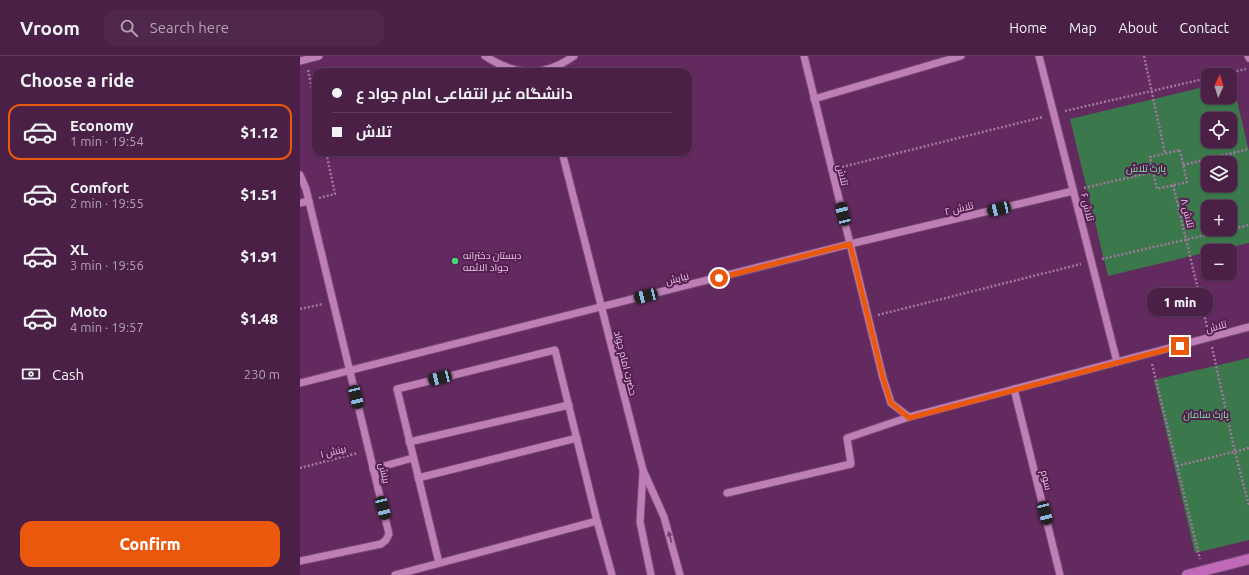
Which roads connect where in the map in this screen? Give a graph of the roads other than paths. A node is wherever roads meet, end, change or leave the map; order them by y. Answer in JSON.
{"nodes":[{"id":1,"x":319,"y":56,"type":"edge"},
{"id":2,"x":485,"y":56,"type":"edge"},
{"id":3,"x":574,"y":56,"type":"edge"},
{"id":4,"x":804,"y":56,"type":"edge"},
{"id":5,"x":961,"y":56,"type":"edge"},
{"id":6,"x":1039,"y":56,"type":"edge"},
{"id":7,"x":303,"y":60,"type":"edge"},
{"id":8,"x":507,"y":68,"type":"edge"},
{"id":9,"x":553,"y":68,"type":"edge"},
{"id":10,"x":814,"y":99,"type":"junction"},
{"id":11,"x":563,"y":156,"type":"edge"},
{"id":12,"x":300,"y":175,"type":"edge"},
{"id":13,"x":1073,"y":191,"type":"junction"},
{"id":14,"x":309,"y":201,"type":"junction"},
{"id":15,"x":300,"y":203,"type":"edge"},
{"id":16,"x":850,"y":244,"type":"junction"},
{"id":17,"x":602,"y":307,"type":"junction"},
{"id":18,"x":1249,"y":327,"type":"edge"},
{"id":19,"x":1117,"y":362,"type":"junction"},
{"id":20,"x":350,"y":370,"type":"junction"},
{"id":21,"x":300,"y":383,"type":"edge"},
{"id":22,"x":1014,"y":389,"type":"junction"},
{"id":23,"x":569,"y":405,"type":"junction"},
{"id":24,"x":909,"y":418,"type":"junction"},
{"id":25,"x":577,"y":438,"type":"junction"},
{"id":26,"x":409,"y":442,"type":"junction"},
{"id":27,"x":413,"y":458,"type":"junction"},
{"id":28,"x":373,"y":469,"type":"junction"},
{"id":29,"x":643,"y":470,"type":"junction"},
{"id":30,"x":418,"y":478,"type":"junction"},
{"id":31,"x":727,"y":493,"type":"dead end"},
{"id":32,"x":597,"y":521,"type":"junction"},
{"id":33,"x":1249,"y":559,"type":"edge"},
{"id":34,"x":300,"y":561,"type":"edge"},
{"id":35,"x":439,"y":563,"type":"junction"},
{"id":36,"x":395,"y":575,"type":"edge"},
{"id":37,"x":612,"y":575,"type":"edge"},
{"id":38,"x":651,"y":575,"type":"edge"},
{"id":39,"x":680,"y":575,"type":"edge"},
{"id":40,"x":1060,"y":575,"type":"edge"},
{"id":41,"x":1187,"y":575,"type":"edge"}],
"edges":[{"from":1,"to":7,"type":"street"},
{"from":2,"to":8,"type":"street"},
{"from":3,"to":9,"type":"street"},
{"from":4,"to":10,"type":"street","name":"تلاش"},
{"from":5,"to":10,"type":"street"},
{"from":6,"to":13,"type":"street","name":"تلاش ۶"},
{"from":10,"to":16,"type":"street","name":"تلاش"},
{"from":11,"to":17,"type":"street","name":"حضرت امام جواد"},
{"from":12,"to":14,"type":"street","name":"بینش"},
{"from":13,"to":16,"type":"street","name":"تلاش ۲"},
{"from":13,"to":19,"type":"street","name":"تلاش ۶"},
{"from":14,"to":15,"type":"street"},
{"from":14,"to":20,"type":"street","name":"بینش"},
{"from":16,"to":17,"type":"street","name":"نیایش"},
{"from":16,"to":24,"type":"street","name":"تلاش"},
{"from":17,"to":20,"type":"street"},
{"from":17,"to":29,"type":"street","name":"حضرت امام جواد"},
{"from":18,"to":19,"type":"street","name":"تلاش"},
{"from":19,"to":22,"type":"street","name":"تلاش"},
{"from":20,"to":21,"type":"street"},
{"from":20,"to":28,"type":"street","name":"بینش"},
{"from":22,"to":24,"type":"street","name":"تلاش"},
{"from":22,"to":40,"type":"street","name":"سوم"},
{"from":23,"to":25,"type":"street"},
{"from":23,"to":26,"type":"street"},
{"from":23,"to":26,"type":"street"},
{"from":24,"to":31,"type":"street"},
{"from":25,"to":30,"type":"street"},
{"from":25,"to":32,"type":"street"},
{"from":26,"to":27,"type":"street"},
{"from":27,"to":28,"type":"street"},
{"from":27,"to":30,"type":"street"},
{"from":28,"to":34,"type":"street","name":"بینش"},
{"from":29,"to":38,"type":"street"},
{"from":39,"to":29,"type":"street","name":"حضرت امام جواد","one_way":true},
{"from":30,"to":35,"type":"street"},
{"from":32,"to":35,"type":"street"},
{"from":32,"to":37,"type":"street"},
{"from":33,"to":41,"type":"main road"},
{"from":35,"to":36,"type":"street"}]}
